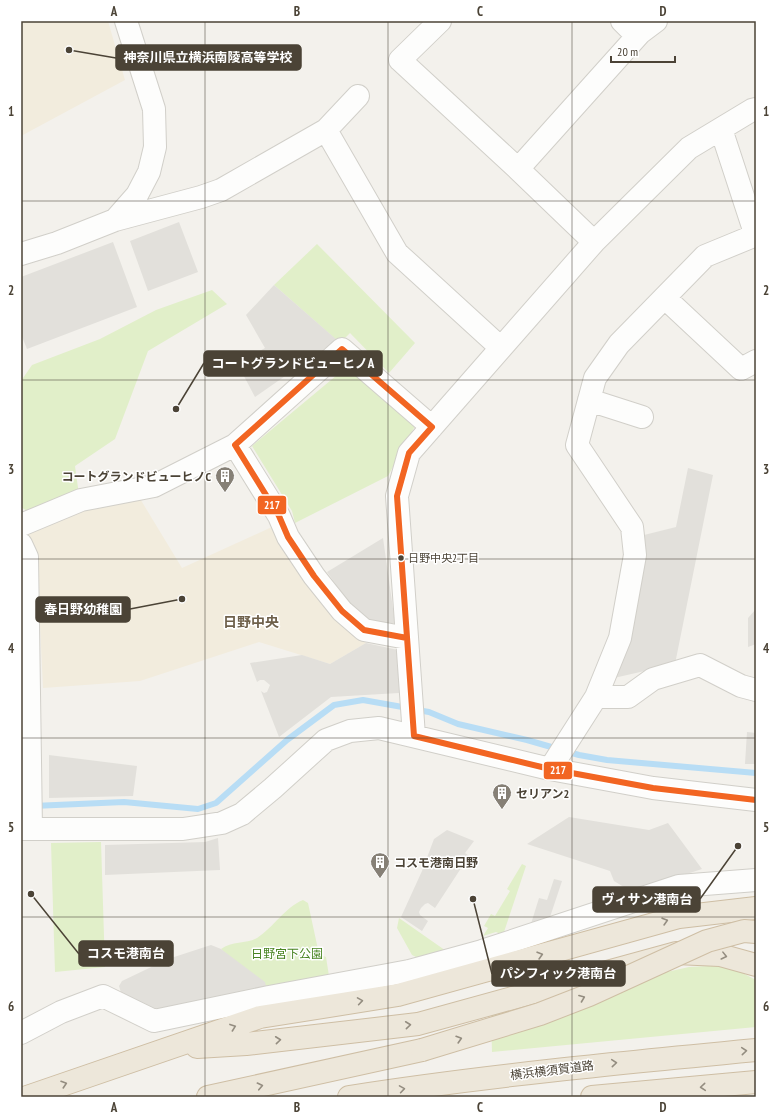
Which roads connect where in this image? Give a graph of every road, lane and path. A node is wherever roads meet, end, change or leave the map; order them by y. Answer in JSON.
{"nodes":[{"id":1,"x":126,"y":21,"type":"edge"},
{"id":2,"x":440,"y":21,"type":"edge"},
{"id":3,"x":656,"y":21,"type":"edge"},
{"id":4,"x":630,"y":28,"type":"edge"},
{"id":5,"x":358,"y":96,"type":"dead end"},
{"id":6,"x":756,"y":109,"type":"edge"},
{"id":7,"x":720,"y":129,"type":"junction"},
{"id":8,"x":326,"y":130,"type":"junction"},
{"id":9,"x":518,"y":169,"type":"junction"},
{"id":10,"x":114,"y":220,"type":"junction"},
{"id":11,"x":756,"y":235,"type":"edge"},
{"id":12,"x":594,"y":242,"type":"junction"},
{"id":13,"x":21,"y":254,"type":"edge"},
{"id":14,"x":665,"y":298,"type":"junction"},
{"id":15,"x":501,"y":348,"type":"junction"},
{"id":16,"x":756,"y":361,"type":"edge"},
{"id":17,"x":589,"y":400,"type":"junction"},
{"id":18,"x":642,"y":417,"type":"dead end"},
{"id":19,"x":432,"y":427,"type":"junction"},
{"id":20,"x":235,"y":445,"type":"junction"},
{"id":21,"x":21,"y":525,"type":"edge"},
{"id":22,"x":21,"y":544,"type":"edge"},
{"id":23,"x":407,"y":638,"type":"junction"},
{"id":24,"x":756,"y":690,"type":"edge"},
{"id":25,"x":596,"y":697,"type":"junction"},
{"id":26,"x":414,"y":730,"type":"junction"},
{"id":27,"x":552,"y":766,"type":"junction"},
{"id":28,"x":756,"y":800,"type":"edge"},
{"id":29,"x":27,"y":826,"type":"edge"},
{"id":30,"x":756,"y":880,"type":"edge"},
{"id":31,"x":756,"y":908,"type":"edge"},
{"id":32,"x":756,"y":932,"type":"edge"},
{"id":33,"x":756,"y":966,"type":"edge"},
{"id":34,"x":21,"y":1033,"type":"edge"},
{"id":35,"x":170,"y":1049,"type":"junction"},
{"id":36,"x":756,"y":1050,"type":"edge"},
{"id":37,"x":756,"y":1082,"type":"edge"},
{"id":38,"x":27,"y":1097,"type":"edge"},
{"id":39,"x":208,"y":1097,"type":"edge"},
{"id":40,"x":349,"y":1097,"type":"edge"},
{"id":41,"x":592,"y":1097,"type":"edge"}],
"edges":[{"from":1,"to":10,"type":"street"},
{"from":2,"to":9,"type":"street"},
{"from":3,"to":4,"type":"street"},
{"from":4,"to":9,"type":"street"},
{"from":5,"to":8,"type":"street"},
{"from":6,"to":7,"type":"street"},
{"from":7,"to":11,"type":"street"},
{"from":7,"to":12,"type":"street"},
{"from":8,"to":10,"type":"street"},
{"from":8,"to":15,"type":"street"},
{"from":9,"to":12,"type":"street"},
{"from":10,"to":13,"type":"street"},
{"from":11,"to":14,"type":"street"},
{"from":12,"to":15,"type":"street"},
{"from":14,"to":16,"type":"street"},
{"from":14,"to":17,"type":"street"},
{"from":15,"to":19,"type":"street"},
{"from":17,"to":18,"type":"street"},
{"from":17,"to":25,"type":"street"},
{"from":19,"to":20,"type":"street"},
{"from":19,"to":23,"type":"street"},
{"from":20,"to":21,"type":"street"},
{"from":20,"to":23,"type":"street"},
{"from":22,"to":29,"type":"street"},
{"from":23,"to":26,"type":"street"},
{"from":24,"to":25,"type":"street"},
{"from":25,"to":27,"type":"street"},
{"from":26,"to":27,"type":"street"},
{"from":26,"to":29,"type":"street"},
{"from":27,"to":28,"type":"street"},
{"from":30,"to":34,"type":"street"},
{"from":35,"to":31,"type":"highway","one_way":true},
{"from":39,"to":32,"type":"highway","one_way":true,"bridge":true},
{"from":35,"to":33,"type":"highway","one_way":true},
{"from":38,"to":35,"type":"highway","one_way":true},
{"from":40,"to":36,"type":"highway","name":"横浜横須賀道路","one_way":true},
{"from":37,"to":41,"type":"highway","one_way":true}]}
